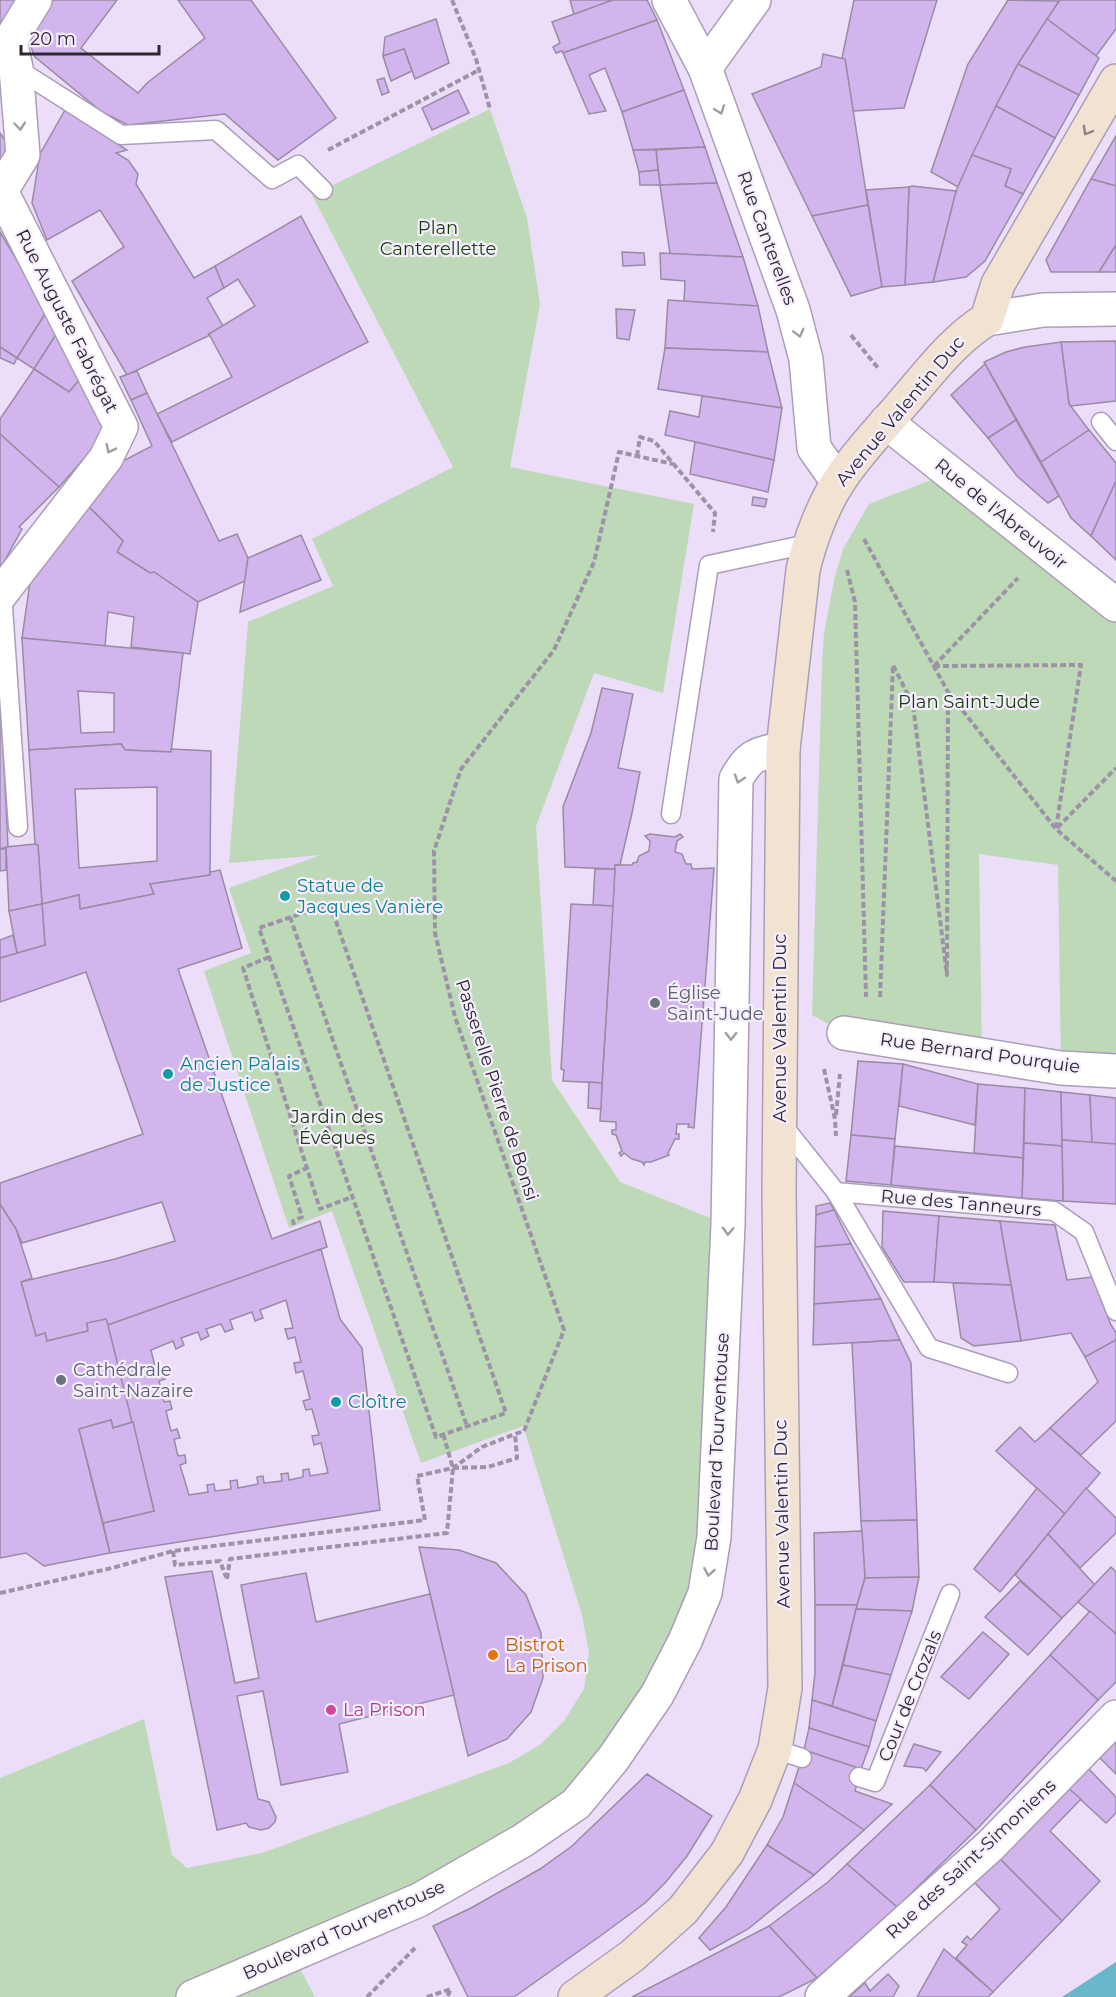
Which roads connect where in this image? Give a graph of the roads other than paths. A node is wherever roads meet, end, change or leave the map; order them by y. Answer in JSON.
{"nodes":[{"id":1,"x":35,"y":0,"type":"edge"},
{"id":2,"x":669,"y":0,"type":"edge"},
{"id":3,"x":754,"y":0,"type":"edge"},
{"id":4,"x":705,"y":68,"type":"junction"},
{"id":5,"x":8,"y":73,"type":"edge"},
{"id":6,"x":1116,"y":81,"type":"edge"},
{"id":7,"x":323,"y":190,"type":"dead end"},
{"id":8,"x":1,"y":192,"type":"edge"},
{"id":9,"x":1116,"y":309,"type":"edge"},
{"id":10,"x":987,"y":319,"type":"junction"},
{"id":11,"x":886,"y":422,"type":"junction"},
{"id":12,"x":1101,"y":422,"type":"dead end"},
{"id":13,"x":1116,"y":441,"type":"edge"},
{"id":14,"x":838,"y":482,"type":"junction"},
{"id":15,"x":808,"y":544,"type":"junction"},
{"id":16,"x":1,"y":593,"type":"edge"},
{"id":17,"x":1116,"y":605,"type":"edge"},
{"id":18,"x":783,"y":749,"type":"junction"},
{"id":19,"x":671,"y":814,"type":"dead end"},
{"id":20,"x":18,"y":827,"type":"dead end"},
{"id":21,"x":844,"y":1033,"type":"dead end"},
{"id":22,"x":1116,"y":1071,"type":"edge"},
{"id":23,"x":780,"y":1122,"type":"junction"},
{"id":24,"x":836,"y":1192,"type":"junction"},
{"id":25,"x":1116,"y":1311,"type":"edge"},
{"id":26,"x":1008,"y":1373,"type":"dead end"},
{"id":27,"x":950,"y":1594,"type":"dead end"},
{"id":28,"x":1116,"y":1717,"type":"edge"},
{"id":29,"x":859,"y":1777,"type":"dead end"},
{"id":30,"x":194,"y":1997,"type":"edge"},
{"id":31,"x":575,"y":1997,"type":"edge"},
{"id":32,"x":822,"y":1997,"type":"edge"}],
"edges":[{"from":1,"to":5,"type":"street"},
{"from":2,"to":4,"type":"street","name":"Rue Canterelles"},
{"from":3,"to":4,"type":"street"},
{"from":4,"to":14,"type":"street","name":"Rue Canterelles","one_way":true},
{"from":5,"to":7,"type":"lane"},
{"from":5,"to":8,"type":"street","one_way":true},
{"from":6,"to":10,"type":"main road","one_way":true},
{"from":8,"to":16,"type":"street","name":"Rue Auguste Fabrégat","one_way":true},
{"from":9,"to":10,"type":"street"},
{"from":10,"to":11,"type":"main road","name":"Avenue Valentin Duc"},
{"from":11,"to":14,"type":"main road","name":"Avenue Valentin Duc"},
{"from":11,"to":17,"type":"street","name":"Rue de l'Abreuvoir"},
{"from":12,"to":13,"type":"lane"},
{"from":14,"to":15,"type":"main road","name":"Avenue Valentin Duc"},
{"from":15,"to":18,"type":"main road","name":"Avenue Valentin Duc"},
{"from":15,"to":19,"type":"lane"},
{"from":16,"to":20,"type":"lane"},
{"from":18,"to":23,"type":"main road","name":"Avenue Valentin Duc"},
{"from":18,"to":30,"type":"street","name":"Boulevard Tourventouse","one_way":true},
{"from":21,"to":22,"type":"street","name":"Rue Bernard Pourquie"},
{"from":23,"to":24,"type":"lane"},
{"from":23,"to":31,"type":"main road","name":"Avenue Valentin Duc"},
{"from":24,"to":25,"type":"lane","name":"Rue des Tanneurs"},
{"from":24,"to":26,"type":"lane"},
{"from":27,"to":29,"type":"lane","name":"Cour de Crozals"},
{"from":28,"to":32,"type":"street","name":"Rue des Saint-Simoniens"}]}
